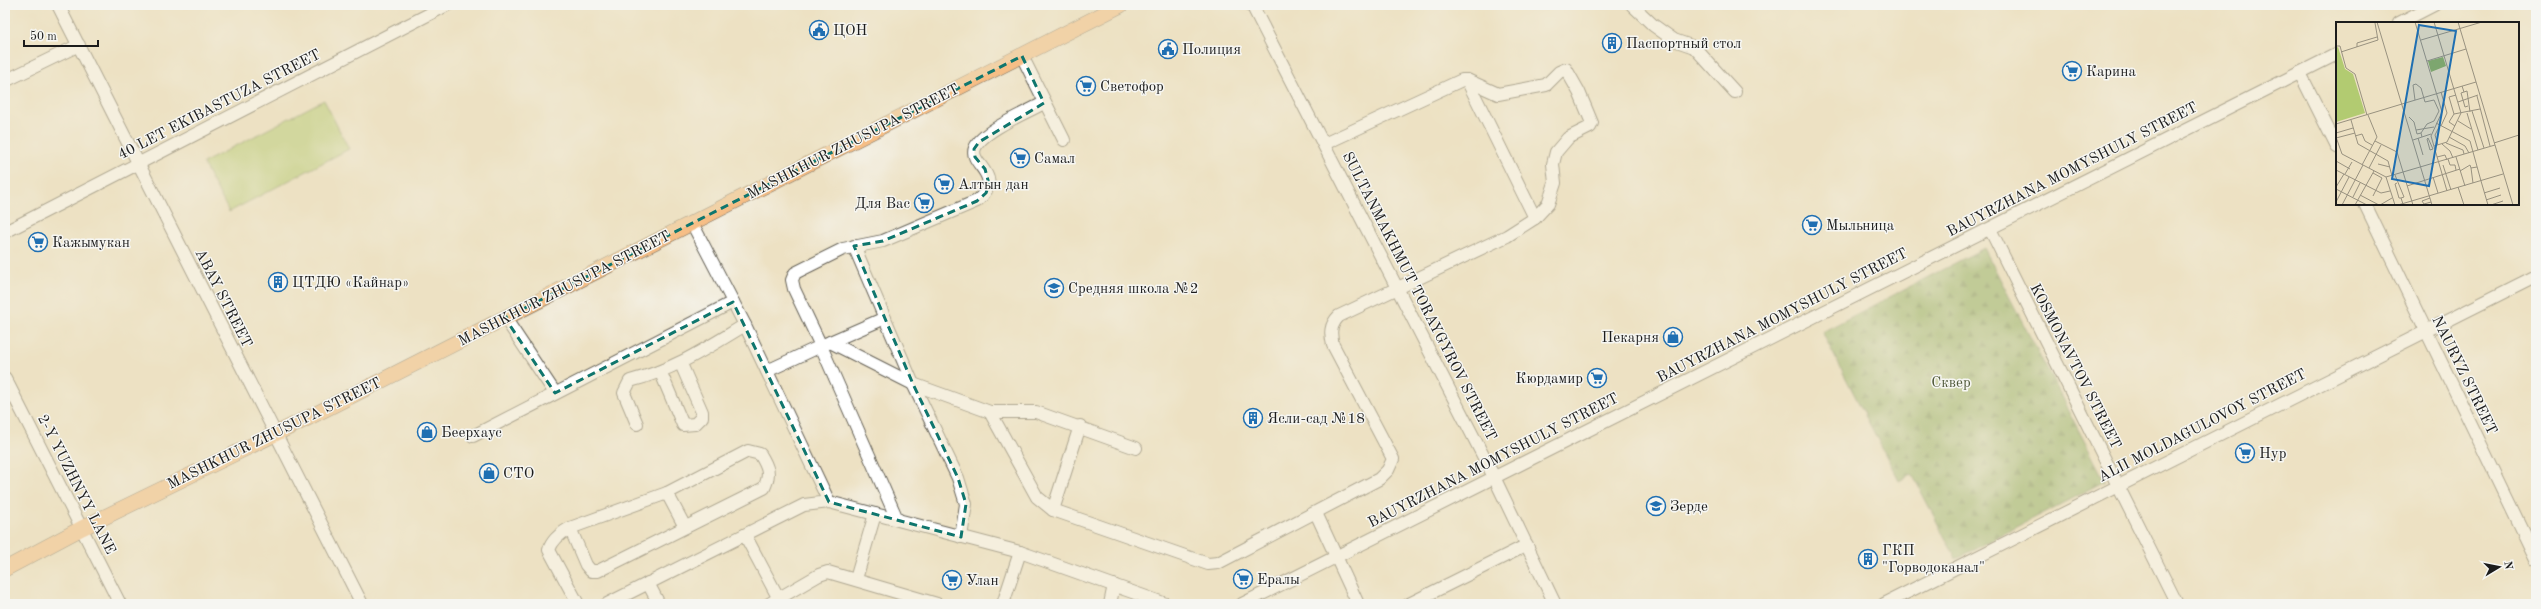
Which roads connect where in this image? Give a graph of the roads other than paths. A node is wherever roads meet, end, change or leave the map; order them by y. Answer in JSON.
{"nodes":[{"id":1,"x":58,"y":5,"type":"edge"},
{"id":2,"x":447,"y":5,"type":"edge"},
{"id":3,"x":1121,"y":5,"type":"edge"},
{"id":4,"x":1252,"y":5,"type":"edge"},
{"id":5,"x":1632,"y":5,"type":"edge"},
{"id":6,"x":2434,"y":5,"type":"edge"},
{"id":7,"x":2401,"y":22,"type":"edge"},
{"id":8,"x":79,"y":45,"type":"junction"},
{"id":9,"x":2336,"y":55,"type":"edge"},
{"id":10,"x":1022,"y":56,"type":"junction"},
{"id":11,"x":2300,"y":73,"type":"junction"},
{"id":12,"x":1467,"y":80,"type":"junction"},
{"id":13,"x":5,"y":81,"type":"edge"},
{"id":14,"x":1735,"y":92,"type":"dead end"},
{"id":15,"x":1044,"y":103,"type":"junction"},
{"id":16,"x":1064,"y":140,"type":"dead end"},
{"id":17,"x":1324,"y":144,"type":"junction"},
{"id":18,"x":2336,"y":145,"type":"edge"},
{"id":19,"x":138,"y":164,"type":"junction"},
{"id":20,"x":2366,"y":205,"type":"edge"},
{"id":21,"x":1535,"y":218,"type":"junction"},
{"id":22,"x":692,"y":223,"type":"junction"},
{"id":23,"x":1990,"y":229,"type":"junction"},
{"id":24,"x":5,"y":232,"type":"edge"},
{"id":25,"x":854,"y":246,"type":"junction"},
{"id":26,"x":2536,"y":276,"type":"edge"},
{"id":27,"x":1397,"y":287,"type":"junction"},
{"id":28,"x":733,"y":302,"type":"junction"},
{"id":29,"x":505,"y":318,"type":"junction"},
{"id":30,"x":885,"y":318,"type":"junction"},
{"id":31,"x":745,"y":325,"type":"junction"},
{"id":32,"x":2426,"y":330,"type":"junction"},
{"id":33,"x":826,"y":344,"type":"junction"},
{"id":34,"x":681,"y":364,"type":"junction"},
{"id":35,"x":767,"y":371,"type":"junction"},
{"id":36,"x":660,"y":373,"type":"junction"},
{"id":37,"x":5,"y":378,"type":"edge"},
{"id":38,"x":913,"y":384,"type":"junction"},
{"id":39,"x":555,"y":393,"type":"junction"},
{"id":40,"x":990,"y":412,"type":"junction"},
{"id":41,"x":637,"y":424,"type":"dead end"},
{"id":42,"x":1080,"y":426,"type":"junction"},
{"id":43,"x":275,"y":434,"type":"junction"},
{"id":44,"x":473,"y":436,"type":"dead end"},
{"id":45,"x":1136,"y":448,"type":"dead end"},
{"id":46,"x":1494,"y":477,"type":"junction"},
{"id":47,"x":2119,"y":486,"type":"junction"},
{"id":48,"x":667,"y":493,"type":"junction"},
{"id":49,"x":829,"y":502,"type":"junction"},
{"id":50,"x":1053,"y":510,"type":"junction"},
{"id":51,"x":1316,"y":513,"type":"junction"},
{"id":52,"x":875,"y":514,"type":"junction"},
{"id":53,"x":897,"y":519,"type":"junction"},
{"id":54,"x":685,"y":527,"type":"junction"},
{"id":55,"x":82,"y":528,"type":"junction"},
{"id":56,"x":570,"y":528,"type":"junction"},
{"id":57,"x":745,"y":535,"type":"junction"},
{"id":58,"x":961,"y":537,"type":"junction"},
{"id":59,"x":1527,"y":545,"type":"junction"},
{"id":60,"x":1020,"y":552,"type":"junction"},
{"id":61,"x":1336,"y":556,"type":"junction"},
{"id":62,"x":2536,"y":559,"type":"edge"},
{"id":63,"x":5,"y":569,"type":"edge"},
{"id":64,"x":856,"y":579,"type":"junction"},
{"id":65,"x":648,"y":583,"type":"junction"},
{"id":66,"x":1114,"y":585,"type":"junction"},
{"id":67,"x":774,"y":601,"type":"edge"},
{"id":68,"x":120,"y":604,"type":"edge"},
{"id":69,"x":362,"y":604,"type":"edge"},
{"id":70,"x":578,"y":604,"type":"edge"},
{"id":71,"x":607,"y":604,"type":"edge"},
{"id":72,"x":659,"y":604,"type":"edge"},
{"id":73,"x":937,"y":604,"type":"edge"},
{"id":74,"x":1003,"y":604,"type":"edge"},
{"id":75,"x":1110,"y":604,"type":"edge"},
{"id":76,"x":1166,"y":604,"type":"edge"},
{"id":77,"x":1242,"y":604,"type":"edge"},
{"id":78,"x":1358,"y":604,"type":"edge"},
{"id":79,"x":1409,"y":604,"type":"edge"},
{"id":80,"x":1555,"y":604,"type":"edge"},
{"id":81,"x":1884,"y":604,"type":"edge"},
{"id":82,"x":2177,"y":604,"type":"edge"}],
"edges":[{"from":1,"to":8,"type":"street","name":"ABAY STREET"},
{"from":2,"to":19,"type":"street","name":"40 LET EKIBASTUZA STREET"},
{"from":3,"to":10,"type":"main road","name":"MASHKHUR ZHUSUPA STREET"},
{"from":4,"to":17,"type":"street","name":"SULTANMAKHMUT TORAYGYROV STREET"},
{"from":5,"to":14,"type":"street"},
{"from":6,"to":7,"type":"street"},
{"from":8,"to":13,"type":"street"},
{"from":8,"to":19,"type":"street","name":"ABAY STREET"},
{"from":9,"to":11,"type":"street","name":"BAUYRZHANA MOMYSHULY STREET"},
{"from":10,"to":15,"type":"street"},
{"from":10,"to":22,"type":"main road","name":"MASHKHUR ZHUSUPA STREET"},
{"from":11,"to":18,"type":"street"},
{"from":11,"to":23,"type":"street","name":"BAUYRZHANA MOMYSHULY STREET"},
{"from":12,"to":17,"type":"street"},
{"from":12,"to":21,"type":"street"},
{"from":12,"to":21,"type":"street"},
{"from":15,"to":16,"type":"street"},
{"from":15,"to":25,"type":"street"},
{"from":17,"to":27,"type":"street","name":"SULTANMAKHMUT TORAYGYROV STREET"},
{"from":19,"to":24,"type":"street","name":"40 LET EKIBASTUZA STREET"},
{"from":19,"to":43,"type":"street","name":"ABAY STREET"},
{"from":20,"to":32,"type":"street","name":"NAURYZ STREET"},
{"from":21,"to":27,"type":"street"},
{"from":22,"to":28,"type":"street"},
{"from":22,"to":29,"type":"main road","name":"MASHKHUR ZHUSUPA STREET"},
{"from":23,"to":46,"type":"street","name":"BAUYRZHANA MOMYSHULY STREET"},
{"from":23,"to":47,"type":"street","name":"KOSMONAVTOV STREET"},
{"from":25,"to":30,"type":"street"},
{"from":25,"to":33,"type":"street"},
{"from":26,"to":32,"type":"street","name":"ALII MOLDAGULOVOY STREET"},
{"from":27,"to":46,"type":"street","name":"SULTANMAKHMUT TORAYGYROV STREET"},
{"from":27,"to":51,"type":"street"},
{"from":28,"to":31,"type":"street"},
{"from":28,"to":39,"type":"street"},
{"from":29,"to":39,"type":"street"},
{"from":29,"to":43,"type":"main road","name":"MASHKHUR ZHUSUPA STREET"},
{"from":30,"to":33,"type":"street"},
{"from":30,"to":38,"type":"street"},
{"from":31,"to":34,"type":"street"},
{"from":31,"to":35,"type":"street"},
{"from":32,"to":47,"type":"street","name":"ALII MOLDAGULOVOY STREET"},
{"from":32,"to":62,"type":"street","name":"NAURYZ STREET"},
{"from":33,"to":35,"type":"street"},
{"from":33,"to":38,"type":"street"},
{"from":33,"to":53,"type":"street"},
{"from":34,"to":36,"type":"street"},
{"from":34,"to":36,"type":"street"},
{"from":35,"to":49,"type":"street"},
{"from":36,"to":41,"type":"street"},
{"from":37,"to":55,"type":"street","name":"2-Y YUZHNYY LANE"},
{"from":38,"to":40,"type":"street"},
{"from":38,"to":58,"type":"street"},
{"from":39,"to":44,"type":"street"},
{"from":40,"to":42,"type":"street"},
{"from":40,"to":50,"type":"street"},
{"from":42,"to":45,"type":"street"},
{"from":42,"to":50,"type":"street"},
{"from":43,"to":55,"type":"main road","name":"MASHKHUR ZHUSUPA STREET"},
{"from":43,"to":69,"type":"street","name":"ABAY STREET"},
{"from":46,"to":59,"type":"street","name":"SULTANMAKHMUT TORAYGYROV STREET"},
{"from":46,"to":61,"type":"street","name":"BAUYRZHANA MOMYSHULY STREET"},
{"from":47,"to":81,"type":"street","name":"ALII MOLDAGULOVOY STREET"},
{"from":47,"to":82,"type":"street","name":"KOSMONAVTOV STREET"},
{"from":48,"to":54,"type":"street"},
{"from":48,"to":54,"type":"street"},
{"from":48,"to":56,"type":"street"},
{"from":49,"to":52,"type":"street"},
{"from":49,"to":57,"type":"street"},
{"from":50,"to":51,"type":"street"},
{"from":51,"to":61,"type":"street"},
{"from":52,"to":53,"type":"street"},
{"from":52,"to":64,"type":"street"},
{"from":53,"to":58,"type":"street"},
{"from":54,"to":56,"type":"street"},
{"from":55,"to":63,"type":"main road","name":"MASHKHUR ZHUSUPA STREET"},
{"from":55,"to":68,"type":"street","name":"2-Y YUZHNYY LANE"},
{"from":56,"to":70,"type":"street"},
{"from":57,"to":65,"type":"street"},
{"from":57,"to":67,"type":"street"},
{"from":58,"to":60,"type":"street"},
{"from":59,"to":79,"type":"street"},
{"from":59,"to":80,"type":"street","name":"SULTANMAKHMUT TORAYGYROV STREET"},
{"from":60,"to":66,"type":"street"},
{"from":60,"to":74,"type":"street"},
{"from":61,"to":77,"type":"street","name":"BAUYRZHANA MOMYSHULY STREET"},
{"from":61,"to":78,"type":"street"},
{"from":64,"to":67,"type":"street"},
{"from":64,"to":73,"type":"street"},
{"from":65,"to":71,"type":"street"},
{"from":65,"to":72,"type":"street"},
{"from":66,"to":75,"type":"street"},
{"from":66,"to":76,"type":"street"}]}
